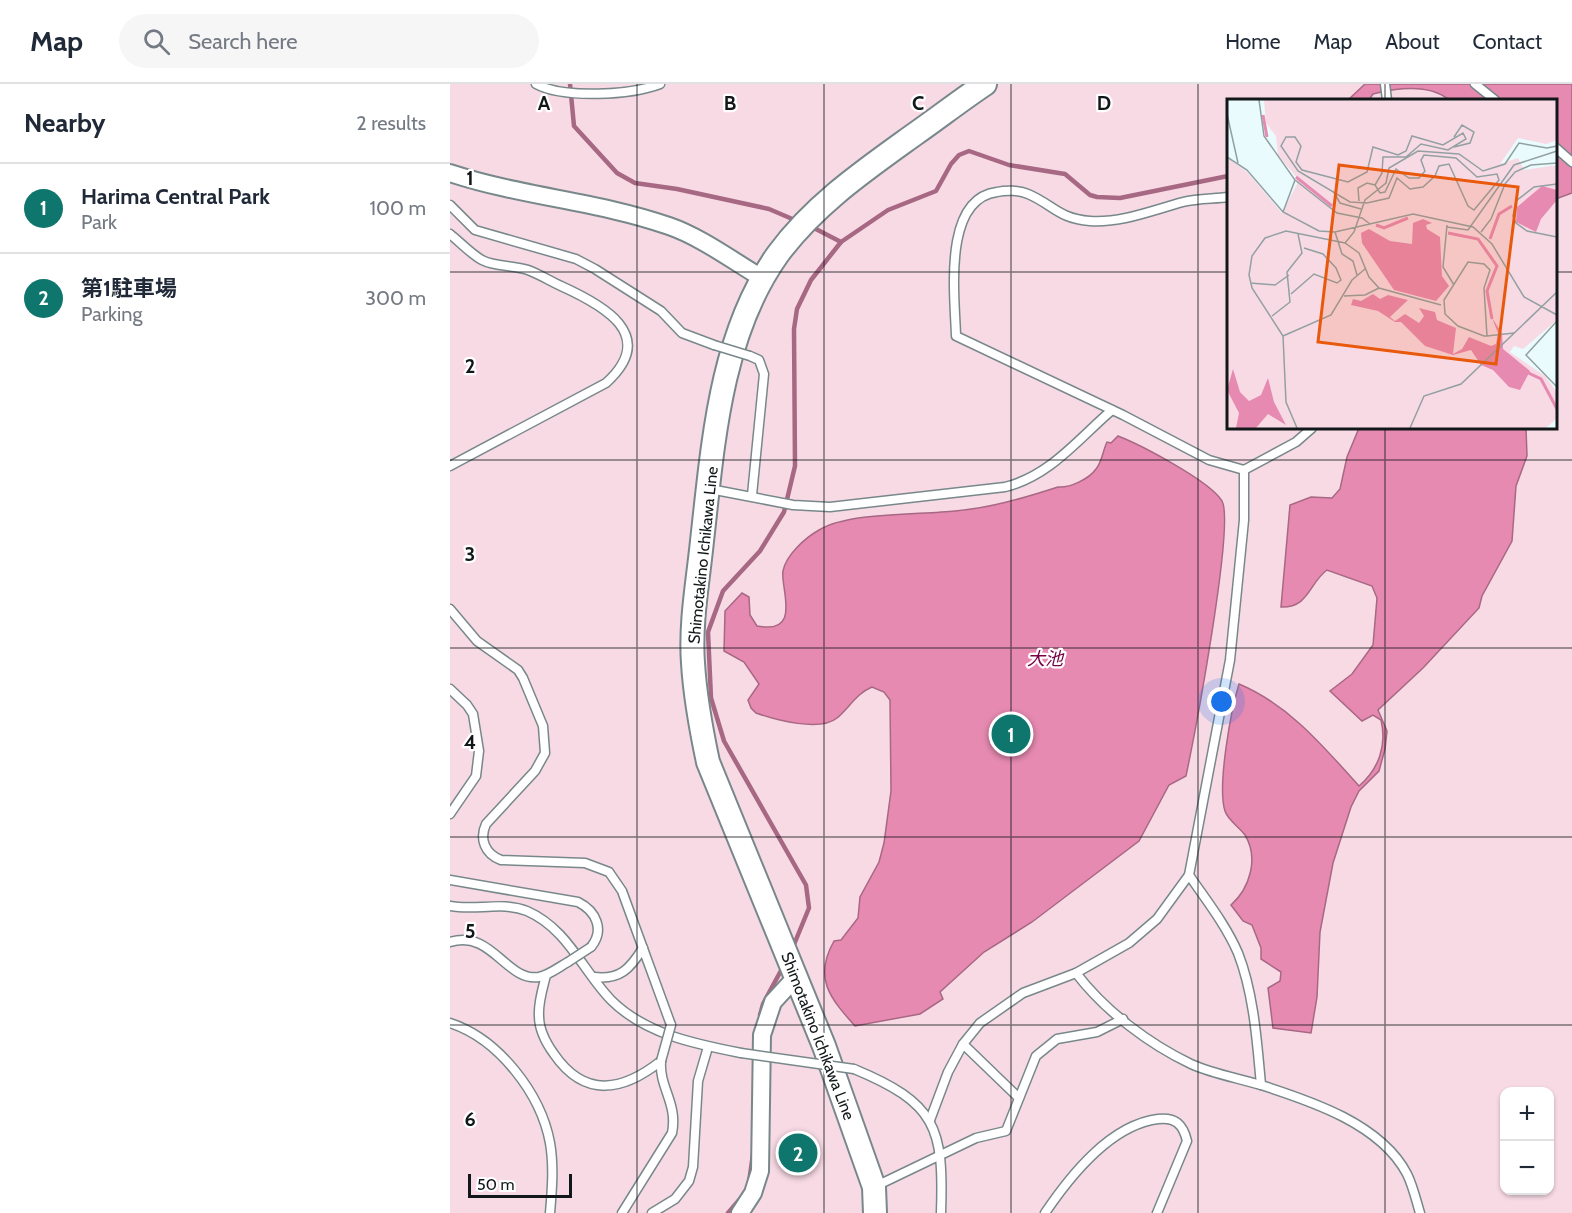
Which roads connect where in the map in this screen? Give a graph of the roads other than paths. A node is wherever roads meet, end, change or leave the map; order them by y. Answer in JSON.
{"nodes":[{"id":1,"x":536,"y":84,"type":"edge"},
{"id":2,"x":660,"y":84,"type":"edge"},
{"id":3,"x":985,"y":84,"type":"edge"},
{"id":4,"x":1385,"y":84,"type":"edge"},
{"id":5,"x":1475,"y":84,"type":"edge"},
{"id":6,"x":1387,"y":99,"type":"edge"},
{"id":7,"x":1495,"y":99,"type":"edge"},
{"id":8,"x":1557,"y":149,"type":"edge"},
{"id":9,"x":1572,"y":162,"type":"edge"},
{"id":10,"x":450,"y":173,"type":"edge"},
{"id":11,"x":1227,"y":197,"type":"edge"},
{"id":12,"x":450,"y":205,"type":"edge"},
{"id":13,"x":450,"y":234,"type":"edge"},
{"id":14,"x":762,"y":278,"type":"junction"},
{"id":15,"x":1112,"y":410,"type":"junction"},
{"id":16,"x":1311,"y":429,"type":"edge"},
{"id":17,"x":450,"y":466,"type":"edge"},
{"id":18,"x":1244,"y":470,"type":"junction"},
{"id":19,"x":708,"y":489,"type":"junction"},
{"id":20,"x":752,"y":495,"type":"junction"},
{"id":21,"x":450,"y":609,"type":"edge"},
{"id":22,"x":450,"y":689,"type":"edge"},
{"id":23,"x":450,"y":814,"type":"edge"},
{"id":24,"x":1190,"y":875,"type":"junction"},
{"id":25,"x":450,"y":880,"type":"edge"},
{"id":26,"x":450,"y":906,"type":"edge"},
{"id":27,"x":450,"y":942,"type":"edge"},
{"id":28,"x":643,"y":948,"type":"junction"},
{"id":29,"x":1076,"y":973,"type":"junction"},
{"id":30,"x":546,"y":975,"type":"junction"},
{"id":31,"x":594,"y":977,"type":"junction"},
{"id":32,"x":796,"y":977,"type":"junction"},
{"id":33,"x":1123,"y":1019,"type":"junction"},
{"id":34,"x":450,"y":1023,"type":"edge"},
{"id":35,"x":963,"y":1044,"type":"junction"},
{"id":36,"x":708,"y":1047,"type":"junction"},
{"id":37,"x":661,"y":1061,"type":"junction"},
{"id":38,"x":1261,"y":1085,"type":"junction"},
{"id":39,"x":1019,"y":1098,"type":"junction"},
{"id":40,"x":930,"y":1120,"type":"junction"},
{"id":41,"x":940,"y":1153,"type":"junction"},
{"id":42,"x":874,"y":1187,"type":"junction"},
{"id":43,"x":550,"y":1213,"type":"edge"},
{"id":44,"x":622,"y":1213,"type":"edge"},
{"id":45,"x":652,"y":1213,"type":"edge"},
{"id":46,"x":740,"y":1213,"type":"edge"},
{"id":47,"x":875,"y":1213,"type":"edge"},
{"id":48,"x":941,"y":1213,"type":"edge"},
{"id":49,"x":1045,"y":1213,"type":"edge"},
{"id":50,"x":1157,"y":1213,"type":"edge"},
{"id":51,"x":1420,"y":1213,"type":"edge"}],
"edges":[{"from":1,"to":2,"type":"lane"},
{"from":3,"to":14,"type":"main road","name":"Shimotakino Ichikawa Line"},
{"from":4,"to":6,"type":"lane"},
{"from":5,"to":7,"type":"lane"},
{"from":8,"to":9,"type":"lane"},
{"from":10,"to":14,"type":"street"},
{"from":11,"to":15,"type":"lane"},
{"from":12,"to":20,"type":"lane","bridge":true},
{"from":13,"to":17,"type":"lane"},
{"from":14,"to":19,"type":"main road","name":"Shimotakino Ichikawa Line"},
{"from":15,"to":18,"type":"lane"},
{"from":15,"to":20,"type":"lane"},
{"from":16,"to":18,"type":"lane"},
{"from":18,"to":24,"type":"lane"},
{"from":19,"to":20,"type":"lane"},
{"from":19,"to":32,"type":"main road","name":"Shimotakino Ichikawa Line"},
{"from":21,"to":28,"type":"lane"},
{"from":22,"to":23,"type":"lane"},
{"from":24,"to":29,"type":"lane"},
{"from":24,"to":38,"type":"lane"},
{"from":25,"to":30,"type":"lane","bridge":true},
{"from":26,"to":31,"type":"lane"},
{"from":27,"to":30,"type":"lane"},
{"from":28,"to":31,"type":"lane"},
{"from":28,"to":37,"type":"lane","bridge":true},
{"from":29,"to":33,"type":"lane"},
{"from":29,"to":35,"type":"lane"},
{"from":30,"to":37,"type":"lane"},
{"from":31,"to":36,"type":"lane"},
{"from":32,"to":42,"type":"main road","name":"Shimotakino Ichikawa Line"},
{"from":32,"to":46,"type":"street"},
{"from":33,"to":38,"type":"lane"},
{"from":33,"to":39,"type":"lane"},
{"from":34,"to":43,"type":"lane"},
{"from":35,"to":39,"type":"lane"},
{"from":35,"to":40,"type":"lane"},
{"from":36,"to":40,"type":"lane","bridge":true},
{"from":36,"to":45,"type":"lane"},
{"from":37,"to":44,"type":"lane"},
{"from":38,"to":51,"type":"lane"},
{"from":39,"to":41,"type":"lane"},
{"from":40,"to":41,"type":"lane"},
{"from":41,"to":42,"type":"lane"},
{"from":41,"to":48,"type":"lane"},
{"from":42,"to":47,"type":"main road","name":"Shimotakino Ichikawa Line"},
{"from":49,"to":50,"type":"lane"}]}
